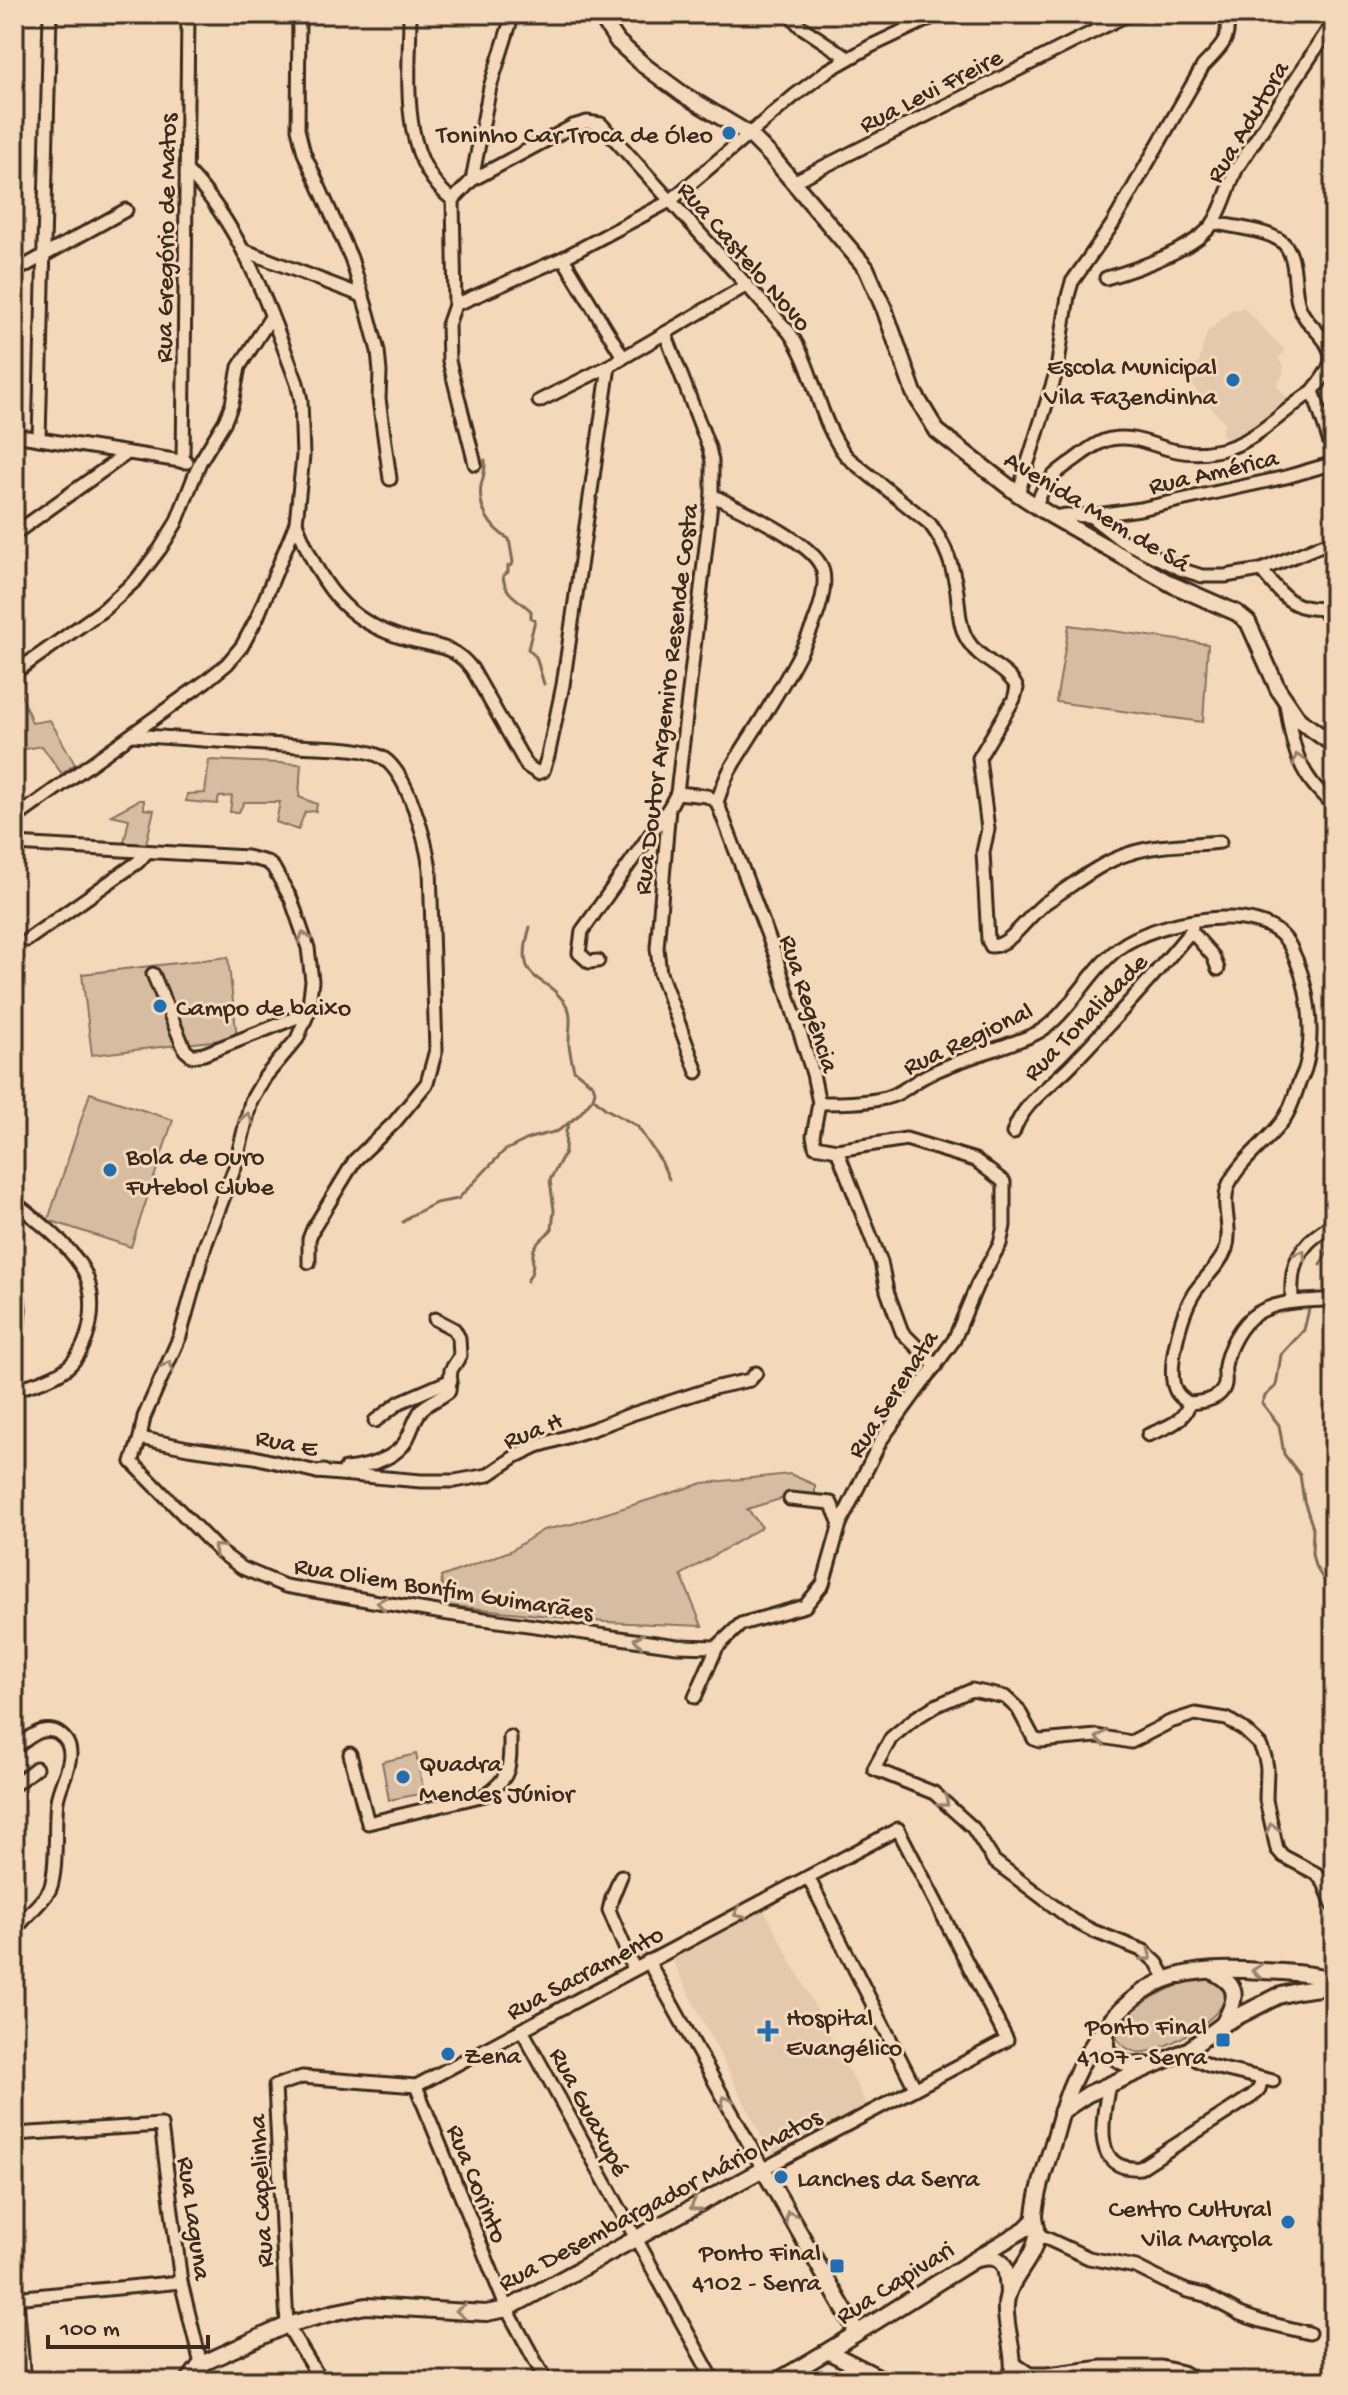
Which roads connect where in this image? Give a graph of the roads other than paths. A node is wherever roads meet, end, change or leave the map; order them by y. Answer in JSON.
{"nodes":[{"id":1,"x":50,"y":14,"type":"edge"},
{"id":2,"x":188,"y":14,"type":"edge"},
{"id":3,"x":299,"y":14,"type":"edge"},
{"id":4,"x":410,"y":14,"type":"edge"},
{"id":5,"x":513,"y":14,"type":"edge"},
{"id":6,"x":599,"y":14,"type":"edge"},
{"id":7,"x":789,"y":14,"type":"edge"},
{"id":8,"x":939,"y":14,"type":"edge"},
{"id":9,"x":1129,"y":14,"type":"edge"},
{"id":10,"x":1225,"y":14,"type":"edge"},
{"id":11,"x":1334,"y":21,"type":"edge"},
{"id":12,"x":848,"y":58,"type":"junction"},
{"id":13,"x":749,"y":134,"type":"junction"},
{"id":14,"x":187,"y":171,"type":"junction"},
{"id":15,"x":472,"y":180,"type":"junction"},
{"id":16,"x":793,"y":182,"type":"junction"},
{"id":17,"x":453,"y":200,"type":"junction"},
{"id":18,"x":670,"y":201,"type":"junction"},
{"id":19,"x":126,"y":210,"type":"dead end"},
{"id":20,"x":1215,"y":223,"type":"junction"},
{"id":21,"x":243,"y":250,"type":"junction"},
{"id":22,"x":44,"y":256,"type":"junction"},
{"id":23,"x":563,"y":258,"type":"junction"},
{"id":24,"x":14,"y":272,"type":"edge"},
{"id":25,"x":1106,"y":278,"type":"dead end"},
{"id":26,"x":747,"y":285,"type":"junction"},
{"id":27,"x":363,"y":296,"type":"junction"},
{"id":28,"x":455,"y":305,"type":"junction"},
{"id":29,"x":271,"y":317,"type":"junction"},
{"id":30,"x":665,"y":333,"type":"junction"},
{"id":31,"x":623,"y":357,"type":"junction"},
{"id":32,"x":609,"y":366,"type":"junction"},
{"id":33,"x":1313,"y":391,"type":"junction"},
{"id":34,"x":539,"y":401,"type":"dead end"},
{"id":35,"x":1330,"y":430,"type":"edge"},
{"id":36,"x":14,"y":435,"type":"edge"},
{"id":37,"x":39,"y":439,"type":"junction"},
{"id":38,"x":126,"y":454,"type":"junction"},
{"id":39,"x":1334,"y":455,"type":"edge"},
{"id":40,"x":183,"y":462,"type":"junction"},
{"id":41,"x":200,"y":462,"type":"junction"},
{"id":42,"x":1334,"y":463,"type":"edge"},
{"id":43,"x":475,"y":464,"type":"dead end"},
{"id":44,"x":390,"y":479,"type":"dead end"},
{"id":45,"x":1018,"y":494,"type":"junction"},
{"id":46,"x":712,"y":495,"type":"junction"},
{"id":47,"x":1036,"y":506,"type":"junction"},
{"id":48,"x":1090,"y":516,"type":"junction"},
{"id":49,"x":1054,"y":517,"type":"junction"},
{"id":50,"x":296,"y":523,"type":"junction"},
{"id":51,"x":14,"y":534,"type":"edge"},
{"id":52,"x":1334,"y":540,"type":"edge"},
{"id":53,"x":1261,"y":570,"type":"junction"},
{"id":54,"x":1328,"y":609,"type":"edge"},
{"id":55,"x":1334,"y":626,"type":"edge"},
{"id":56,"x":14,"y":673,"type":"edge"},
{"id":57,"x":1286,"y":702,"type":"junction"},
{"id":58,"x":133,"y":735,"type":"junction"},
{"id":59,"x":1334,"y":745,"type":"edge"},
{"id":60,"x":677,"y":793,"type":"junction"},
{"id":61,"x":717,"y":802,"type":"junction"},
{"id":62,"x":1334,"y":805,"type":"edge"},
{"id":63,"x":669,"y":808,"type":"junction"},
{"id":64,"x":14,"y":819,"type":"edge"},
{"id":65,"x":1220,"y":842,"type":"dead end"},
{"id":66,"x":14,"y":844,"type":"edge"},
{"id":67,"x":146,"y":853,"type":"junction"},
{"id":68,"x":1192,"y":927,"type":"junction"},
{"id":69,"x":27,"y":940,"type":"dead end"},
{"id":70,"x":598,"y":961,"type":"dead end"},
{"id":71,"x":1218,"y":969,"type":"dead end"},
{"id":72,"x":153,"y":974,"type":"dead end"},
{"id":73,"x":308,"y":1013,"type":"junction"},
{"id":74,"x":697,"y":1072,"type":"dead end"},
{"id":75,"x":819,"y":1103,"type":"junction"},
{"id":76,"x":1013,"y":1133,"type":"dead end"},
{"id":77,"x":837,"y":1150,"type":"junction"},
{"id":78,"x":14,"y":1202,"type":"edge"},
{"id":79,"x":1334,"y":1221,"type":"edge"},
{"id":80,"x":14,"y":1262,"type":"edge"},
{"id":81,"x":309,"y":1262,"type":"dead end"},
{"id":82,"x":1332,"y":1300,"type":"edge"},
{"id":83,"x":1292,"y":1302,"type":"junction"},
{"id":84,"x":435,"y":1319,"type":"dead end"},
{"id":85,"x":936,"y":1366,"type":"junction"},
{"id":86,"x":14,"y":1369,"type":"edge"},
{"id":87,"x":756,"y":1373,"type":"dead end"},
{"id":88,"x":451,"y":1380,"type":"junction"},
{"id":89,"x":14,"y":1390,"type":"edge"},
{"id":90,"x":1189,"y":1403,"type":"junction"},
{"id":91,"x":375,"y":1421,"type":"dead end"},
{"id":92,"x":1148,"y":1435,"type":"dead end"},
{"id":93,"x":140,"y":1438,"type":"junction"},
{"id":94,"x":317,"y":1472,"type":"junction"},
{"id":95,"x":790,"y":1499,"type":"dead end"},
{"id":96,"x":840,"y":1524,"type":"junction"},
{"id":97,"x":717,"y":1647,"type":"junction"},
{"id":98,"x":695,"y":1697,"type":"dead end"},
{"id":99,"x":510,"y":1737,"type":"dead end"},
{"id":100,"x":14,"y":1747,"type":"edge"},
{"id":101,"x":350,"y":1754,"type":"dead end"},
{"id":102,"x":36,"y":1768,"type":"dead end"},
{"id":103,"x":14,"y":1785,"type":"edge"},
{"id":104,"x":621,"y":1876,"type":"dead end"},
{"id":105,"x":808,"y":1877,"type":"junction"},
{"id":106,"x":1334,"y":1907,"type":"edge"},
{"id":107,"x":14,"y":1932,"type":"edge"},
{"id":108,"x":648,"y":1961,"type":"junction"},
{"id":109,"x":634,"y":1969,"type":"junction"},
{"id":110,"x":1211,"y":1971,"type":"junction"},
{"id":111,"x":1166,"y":1979,"type":"junction"},
{"id":112,"x":1334,"y":1980,"type":"edge"},
{"id":113,"x":1334,"y":1986,"type":"edge"},
{"id":114,"x":1223,"y":2024,"type":"junction"},
{"id":115,"x":1106,"y":2027,"type":"junction"},
{"id":116,"x":522,"y":2030,"type":"junction"},
{"id":117,"x":1007,"y":2040,"type":"joint"},
{"id":118,"x":1188,"y":2050,"type":"junction"},
{"id":119,"x":1152,"y":2065,"type":"junction"},
{"id":120,"x":1109,"y":2084,"type":"junction"},
{"id":121,"x":416,"y":2086,"type":"junction"},
{"id":122,"x":915,"y":2088,"type":"junction"},
{"id":123,"x":1061,"y":2112,"type":"junction"},
{"id":124,"x":14,"y":2134,"type":"edge"},
{"id":125,"x":763,"y":2169,"type":"junction"},
{"id":126,"x":1036,"y":2227,"type":"junction"},
{"id":127,"x":635,"y":2238,"type":"junction"},
{"id":128,"x":973,"y":2260,"type":"junction"},
{"id":129,"x":14,"y":2264,"type":"edge"},
{"id":130,"x":181,"y":2282,"type":"junction"},
{"id":131,"x":1008,"y":2293,"type":"junction"},
{"id":132,"x":16,"y":2298,"type":"edge"},
{"id":133,"x":507,"y":2309,"type":"junction"},
{"id":134,"x":287,"y":2325,"type":"junction"},
{"id":135,"x":857,"y":2332,"type":"junction"},
{"id":136,"x":1309,"y":2333,"type":"dead end"},
{"id":137,"x":829,"y":2352,"type":"junction"},
{"id":138,"x":1012,"y":2362,"type":"junction"},
{"id":139,"x":201,"y":2364,"type":"junction"},
{"id":140,"x":1047,"y":2374,"type":"junction"},
{"id":141,"x":24,"y":2381,"type":"edge"},
{"id":142,"x":188,"y":2381,"type":"edge"},
{"id":143,"x":321,"y":2381,"type":"edge"},
{"id":144,"x":546,"y":2381,"type":"edge"},
{"id":145,"x":714,"y":2381,"type":"edge"},
{"id":146,"x":777,"y":2381,"type":"edge"},
{"id":147,"x":886,"y":2381,"type":"edge"},
{"id":148,"x":1004,"y":2381,"type":"edge"},
{"id":149,"x":1031,"y":2381,"type":"edge"},
{"id":150,"x":1198,"y":2381,"type":"edge"}],
"edges":[{"from":1,"to":22,"type":"street"},
{"from":2,"to":14,"type":"street","name":"Rua Gregório de Matos"},
{"from":3,"to":27,"type":"street"},
{"from":4,"to":17,"type":"street"},
{"from":5,"to":15,"type":"street"},
{"from":6,"to":13,"type":"street","name":"Avenida Mem de Sá"},
{"from":7,"to":12,"type":"street"},
{"from":8,"to":12,"type":"street"},
{"from":9,"to":16,"type":"street","name":"Rua Levi Freire"},
{"from":10,"to":45,"type":"street"},
{"from":11,"to":20,"type":"street","name":"Rua Adutora"},
{"from":12,"to":13,"type":"street"},
{"from":13,"to":16,"type":"street","name":"Avenida Mem de Sá"},
{"from":13,"to":18,"type":"street"},
{"from":14,"to":21,"type":"street"},
{"from":14,"to":40,"type":"street","name":"Rua Gregório de Matos"},
{"from":15,"to":17,"type":"street"},
{"from":15,"to":18,"type":"street","name":"Rua Castelo Novo"},
{"from":16,"to":45,"type":"street","name":"Avenida Mem de Sá"},
{"from":17,"to":28,"type":"street"},
{"from":18,"to":23,"type":"street"},
{"from":18,"to":26,"type":"street","name":"Rua Castelo Novo"},
{"from":19,"to":22,"type":"street"},
{"from":20,"to":25,"type":"street","name":"Rua Adutora"},
{"from":20,"to":33,"type":"street"},
{"from":21,"to":27,"type":"street"},
{"from":21,"to":29,"type":"street"},
{"from":22,"to":24,"type":"street"},
{"from":22,"to":37,"type":"street"},
{"from":23,"to":28,"type":"street"},
{"from":23,"to":31,"type":"street"},
{"from":26,"to":30,"type":"street"},
{"from":26,"to":65,"type":"street","name":"Rua Castelo Novo"},
{"from":27,"to":44,"type":"street"},
{"from":28,"to":43,"type":"street"},
{"from":29,"to":41,"type":"street"},
{"from":29,"to":50,"type":"street"},
{"from":30,"to":31,"type":"street"},
{"from":30,"to":46,"type":"street","name":"Rua Doutor Argemiro Resende Costa"},
{"from":31,"to":32,"type":"street"},
{"from":32,"to":34,"type":"street"},
{"from":32,"to":50,"type":"street"},
{"from":33,"to":35,"type":"street"},
{"from":33,"to":47,"type":"street"},
{"from":35,"to":39,"type":"street"},
{"from":36,"to":37,"type":"street"},
{"from":37,"to":38,"type":"street"},
{"from":38,"to":40,"type":"street"},
{"from":38,"to":51,"type":"street"},
{"from":40,"to":41,"type":"street"},
{"from":41,"to":56,"type":"street"},
{"from":42,"to":48,"type":"street","name":"Rua América"},
{"from":45,"to":47,"type":"street","name":"Avenida Mem de Sá"},
{"from":46,"to":60,"type":"street","name":"Rua Doutor Argemiro Resende Costa"},
{"from":46,"to":61,"type":"street"},
{"from":47,"to":49,"type":"street","name":"Avenida Mem de Sá"},
{"from":48,"to":49,"type":"street","name":"Rua América"},
{"from":48,"to":53,"type":"street"},
{"from":49,"to":57,"type":"street","name":"Avenida Mem de Sá"},
{"from":50,"to":58,"type":"street"},
{"from":52,"to":53,"type":"street"},
{"from":53,"to":54,"type":"street"},
{"from":54,"to":55,"type":"street"},
{"from":57,"to":59,"type":"street"},
{"from":62,"to":57,"type":"street","name":"Avenida Mem de Sá","one_way":true},
{"from":58,"to":64,"type":"street"},
{"from":58,"to":81,"type":"street"},
{"from":60,"to":61,"type":"street"},
{"from":60,"to":63,"type":"street","name":"Rua Doutor Argemiro Resende Costa"},
{"from":61,"to":75,"type":"street","name":"Rua Regência"},
{"from":63,"to":70,"type":"street"},
{"from":63,"to":74,"type":"street","name":"Rua Doutor Argemiro Resende Costa"},
{"from":66,"to":67,"type":"street"},
{"from":67,"to":69,"type":"street"},
{"from":73,"to":67,"type":"street","name":"Rua Oliem Bonfim Guimarães","one_way":true},
{"from":68,"to":71,"type":"street"},
{"from":68,"to":75,"type":"street","name":"Rua Regional"},
{"from":68,"to":76,"type":"street","name":"Rua Tonalidade"},
{"from":68,"to":90,"type":"street","name":"Rua Regional"},
{"from":72,"to":73,"type":"street"},
{"from":93,"to":73,"type":"street","name":"Rua Oliem Bonfim Guimarães","one_way":true},
{"from":75,"to":77,"type":"street","name":"Rua Regência"},
{"from":77,"to":85,"type":"street"},
{"from":77,"to":85,"type":"street","name":"Rua Serenata"},
{"from":78,"to":89,"type":"street"},
{"from":83,"to":79,"type":"street","one_way":true},
{"from":80,"to":86,"type":"street"},
{"from":82,"to":83,"type":"street"},
{"from":83,"to":90,"type":"street"},
{"from":84,"to":88,"type":"street"},
{"from":85,"to":96,"type":"street","name":"Rua Serenata"},
{"from":87,"to":94,"type":"street","name":"Rua H"},
{"from":88,"to":91,"type":"street"},
{"from":88,"to":94,"type":"street","name":"Rua E"},
{"from":90,"to":92,"type":"street"},
{"from":93,"to":94,"type":"street","name":"Rua E"},
{"from":97,"to":93,"type":"street","name":"Rua Oliem Bonfim Guimarães","one_way":true},
{"from":95,"to":96,"type":"street"},
{"from":96,"to":97,"type":"street","name":"Rua Serenata"},
{"from":97,"to":98,"type":"street"},
{"from":99,"to":101,"type":"street"},
{"from":100,"to":107,"type":"street"},
{"from":102,"to":103,"type":"street"},
{"from":104,"to":109,"type":"street"},
{"from":105,"to":108,"type":"street","name":"Rua Sacramento","one_way":true},
{"from":105,"to":117,"type":"street","name":"Rua Sacramento"},
{"from":105,"to":122,"type":"street"},
{"from":106,"to":111,"type":"street","one_way":true},
{"from":108,"to":109,"type":"street","name":"Rua Sacramento"},
{"from":125,"to":108,"type":"street","one_way":true},
{"from":109,"to":116,"type":"street","name":"Rua Sacramento"},
{"from":110,"to":111,"type":"street"},
{"from":112,"to":110,"type":"street","one_way":true},
{"from":110,"to":114,"type":"street"},
{"from":111,"to":115,"type":"street"},
{"from":113,"to":114,"type":"street"},
{"from":114,"to":118,"type":"street"},
{"from":115,"to":119,"type":"street"},
{"from":115,"to":123,"type":"street"},
{"from":116,"to":121,"type":"street","name":"Rua Sacramento"},
{"from":116,"to":127,"type":"street","name":"Rua Guaxupé"},
{"from":117,"to":122,"type":"street","name":"Rua Desembargador Mário Matos"},
{"from":118,"to":119,"type":"street"},
{"from":118,"to":120,"type":"street"},
{"from":119,"to":120,"type":"street"},
{"from":120,"to":123,"type":"street"},
{"from":121,"to":133,"type":"street","name":"Rua Corinto"},
{"from":121,"to":134,"type":"street","name":"Rua Capelinha"},
{"from":122,"to":125,"type":"street","name":"Rua Desembargador Mário Matos"},
{"from":123,"to":126,"type":"street"},
{"from":124,"to":130,"type":"street","name":"Rua Laguna"},
{"from":125,"to":127,"type":"street","name":"Rua Desembargador Mário Matos","one_way":true},
{"from":135,"to":125,"type":"street","one_way":true},
{"from":126,"to":128,"type":"street","name":"Rua Capivari"},
{"from":126,"to":131,"type":"street"},
{"from":126,"to":136,"type":"street"},
{"from":127,"to":133,"type":"street","name":"Rua Desembargador Mário Matos"},
{"from":127,"to":145,"type":"street","name":"Rua Guaxupé"},
{"from":128,"to":131,"type":"street"},
{"from":128,"to":135,"type":"street","name":"Rua Capivari"},
{"from":129,"to":132,"type":"street"},
{"from":130,"to":132,"type":"street"},
{"from":130,"to":139,"type":"street","name":"Rua Laguna"},
{"from":131,"to":138,"type":"street"},
{"from":132,"to":141,"type":"street"},
{"from":133,"to":134,"type":"street","name":"Rua Desembargador Mário Matos","one_way":true},
{"from":133,"to":144,"type":"street","name":"Rua Corinto"},
{"from":134,"to":139,"type":"street","name":"Rua Desembargador Mário Matos"},
{"from":134,"to":143,"type":"street","name":"Rua Capelinha"},
{"from":135,"to":137,"type":"street","name":"Rua Capivari"},
{"from":137,"to":146,"type":"street","name":"Rua Capivari"},
{"from":137,"to":147,"type":"street"},
{"from":138,"to":140,"type":"street"},
{"from":138,"to":148,"type":"street"},
{"from":139,"to":142,"type":"street","name":"Rua Desembargador Mário Matos"},
{"from":140,"to":149,"type":"street"},
{"from":140,"to":150,"type":"street"}]}
